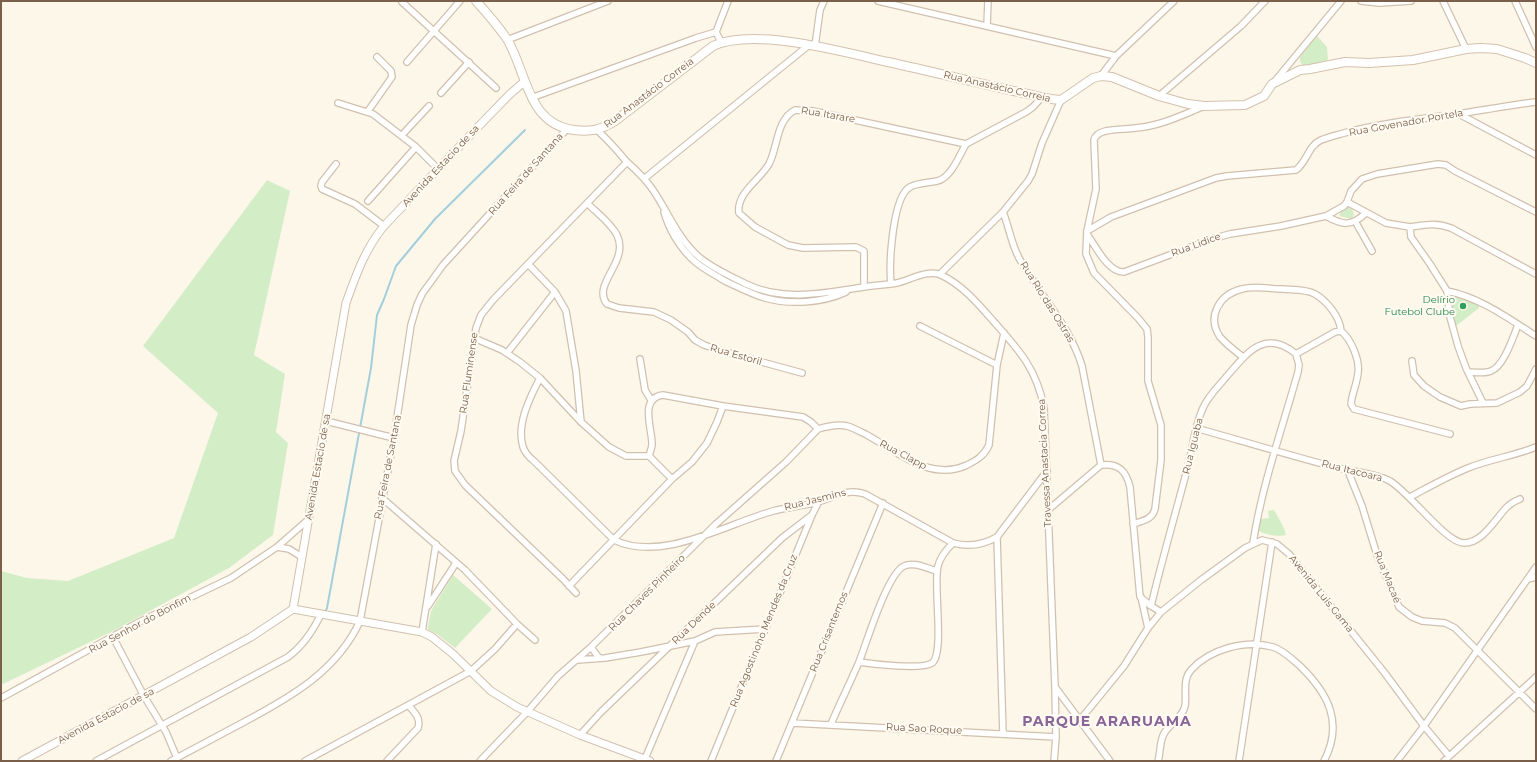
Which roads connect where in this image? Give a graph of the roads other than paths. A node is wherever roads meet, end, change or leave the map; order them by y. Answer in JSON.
{"nodes":[{"id":1,"x":460,"y":1,"type":"edge"},
{"id":2,"x":476,"y":1,"type":"edge"},
{"id":3,"x":608,"y":1,"type":"edge"},
{"id":4,"x":728,"y":1,"type":"edge"},
{"id":5,"x":824,"y":1,"type":"edge"},
{"id":6,"x":878,"y":1,"type":"edge"},
{"id":7,"x":988,"y":1,"type":"edge"},
{"id":8,"x":1164,"y":1,"type":"edge"},
{"id":9,"x":1174,"y":1,"type":"edge"},
{"id":10,"x":1266,"y":1,"type":"edge"},
{"id":11,"x":1341,"y":1,"type":"edge"},
{"id":12,"x":1361,"y":1,"type":"edge"},
{"id":13,"x":1412,"y":1,"type":"edge"},
{"id":14,"x":1443,"y":1,"type":"edge"},
{"id":15,"x":1516,"y":1,"type":"edge"},
{"id":16,"x":402,"y":2,"type":"dead end"},
{"id":17,"x":1166,"y":9,"type":"junction"},
{"id":18,"x":987,"y":26,"type":"junction"},
{"id":19,"x":434,"y":31,"type":"junction"},
{"id":20,"x":716,"y":32,"type":"junction"},
{"id":21,"x":507,"y":40,"type":"junction"},
{"id":22,"x":721,"y":42,"type":"junction"},
{"id":23,"x":812,"y":45,"type":"junction"},
{"id":24,"x":1536,"y":46,"type":"edge"},
{"id":25,"x":1466,"y":49,"type":"junction"},
{"id":26,"x":1116,"y":56,"type":"junction"},
{"id":27,"x":377,"y":57,"type":"dead end"},
{"id":28,"x":407,"y":62,"type":"dead end"},
{"id":29,"x":469,"y":62,"type":"junction"},
{"id":30,"x":1536,"y":63,"type":"edge"},
{"id":31,"x":1101,"y":76,"type":"junction"},
{"id":32,"x":525,"y":81,"type":"junction"},
{"id":33,"x":1272,"y":84,"type":"junction"},
{"id":34,"x":496,"y":88,"type":"dead end"},
{"id":35,"x":441,"y":94,"type":"dead end"},
{"id":36,"x":1159,"y":96,"type":"junction"},
{"id":37,"x":531,"y":98,"type":"junction"},
{"id":38,"x":1042,"y":98,"type":"junction"},
{"id":39,"x":1061,"y":100,"type":"junction"},
{"id":40,"x":1536,"y":102,"type":"edge"},
{"id":41,"x":338,"y":103,"type":"dead end"},
{"id":42,"x":429,"y":106,"type":"dead end"},
{"id":43,"x":1204,"y":106,"type":"junction"},
{"id":44,"x":368,"y":111,"type":"junction"},
{"id":45,"x":1459,"y":114,"type":"junction"},
{"id":46,"x":567,"y":129,"type":"junction"},
{"id":47,"x":597,"y":130,"type":"junction"},
{"id":48,"x":402,"y":135,"type":"junction"},
{"id":49,"x":966,"y":144,"type":"junction"},
{"id":50,"x":416,"y":147,"type":"junction"},
{"id":51,"x":1536,"y":155,"type":"edge"},
{"id":52,"x":627,"y":162,"type":"junction"},
{"id":53,"x":336,"y":164,"type":"dead end"},
{"id":54,"x":438,"y":169,"type":"junction"},
{"id":55,"x":645,"y":178,"type":"junction"},
{"id":56,"x":368,"y":201,"type":"dead end"},
{"id":57,"x":587,"y":204,"type":"junction"},
{"id":58,"x":1346,"y":204,"type":"junction"},
{"id":59,"x":1003,"y":212,"type":"junction"},
{"id":60,"x":1536,"y":212,"type":"edge"},
{"id":61,"x":1366,"y":213,"type":"junction"},
{"id":62,"x":1326,"y":216,"type":"junction"},
{"id":63,"x":1355,"y":221,"type":"junction"},
{"id":64,"x":384,"y":226,"type":"junction"},
{"id":65,"x":1410,"y":227,"type":"junction"},
{"id":66,"x":1087,"y":232,"type":"junction"},
{"id":67,"x":1372,"y":251,"type":"dead end"},
{"id":68,"x":529,"y":265,"type":"junction"},
{"id":69,"x":940,"y":274,"type":"junction"},
{"id":70,"x":1536,"y":274,"type":"edge"},
{"id":71,"x":891,"y":284,"type":"junction"},
{"id":72,"x":864,"y":287,"type":"junction"},
{"id":73,"x":1447,"y":290,"type":"junction"},
{"id":74,"x":555,"y":292,"type":"junction"},
{"id":75,"x":1518,"y":324,"type":"junction"},
{"id":76,"x":920,"y":326,"type":"dead end"},
{"id":77,"x":1341,"y":331,"type":"junction"},
{"id":78,"x":1004,"y":333,"type":"junction"},
{"id":79,"x":1536,"y":336,"type":"edge"},
{"id":80,"x":474,"y":338,"type":"junction"},
{"id":81,"x":508,"y":353,"type":"junction"},
{"id":82,"x":1296,"y":354,"type":"junction"},
{"id":83,"x":1244,"y":357,"type":"junction"},
{"id":84,"x":640,"y":358,"type":"dead end"},
{"id":85,"x":1412,"y":361,"type":"dead end"},
{"id":86,"x":997,"y":365,"type":"junction"},
{"id":87,"x":1536,"y":368,"type":"edge"},
{"id":88,"x":1468,"y":372,"type":"junction"},
{"id":89,"x":802,"y":373,"type":"dead end"},
{"id":90,"x":540,"y":378,"type":"junction"},
{"id":91,"x":651,"y":400,"type":"junction"},
{"id":92,"x":1483,"y":403,"type":"junction"},
{"id":93,"x":723,"y":406,"type":"junction"},
{"id":94,"x":326,"y":420,"type":"junction"},
{"id":95,"x":581,"y":422,"type":"junction"},
{"id":96,"x":1196,"y":428,"type":"junction"},
{"id":97,"x":818,"y":429,"type":"junction"},
{"id":98,"x":1450,"y":434,"type":"dead end"},
{"id":99,"x":394,"y":438,"type":"junction"},
{"id":100,"x":1536,"y":447,"type":"edge"},
{"id":101,"x":1274,"y":451,"type":"junction"},
{"id":102,"x":649,"y":456,"type":"junction"},
{"id":103,"x":1101,"y":465,"type":"junction"},
{"id":104,"x":1047,"y":471,"type":"junction"},
{"id":105,"x":1348,"y":471,"type":"junction"},
{"id":106,"x":672,"y":478,"type":"junction"},
{"id":107,"x":1410,"y":497,"type":"junction"},
{"id":108,"x":382,"y":498,"type":"junction"},
{"id":109,"x":1520,"y":499,"type":"dead end"},
{"id":110,"x":818,"y":502,"type":"junction"},
{"id":111,"x":882,"y":504,"type":"junction"},
{"id":112,"x":1048,"y":510,"type":"junction"},
{"id":113,"x":812,"y":515,"type":"junction"},
{"id":114,"x":309,"y":519,"type":"junction"},
{"id":115,"x":1132,"y":524,"type":"junction"},
{"id":116,"x":704,"y":537,"type":"junction"},
{"id":117,"x":997,"y":537,"type":"junction"},
{"id":118,"x":614,"y":540,"type":"junction"},
{"id":119,"x":1272,"y":542,"type":"junction"},
{"id":120,"x":953,"y":543,"type":"junction"},
{"id":121,"x":1253,"y":543,"type":"junction"},
{"id":122,"x":436,"y":544,"type":"junction"},
{"id":123,"x":277,"y":547,"type":"junction"},
{"id":124,"x":302,"y":557,"type":"junction"},
{"id":125,"x":456,"y":563,"type":"junction"},
{"id":126,"x":1536,"y":567,"type":"edge"},
{"id":127,"x":937,"y":572,"type":"junction"},
{"id":128,"x":1536,"y":577,"type":"edge"},
{"id":129,"x":1528,"y":579,"type":"junction"},
{"id":130,"x":569,"y":586,"type":"junction"},
{"id":131,"x":576,"y":594,"type":"dead end"},
{"id":132,"x":1140,"y":597,"type":"junction"},
{"id":133,"x":1151,"y":606,"type":"junction"},
{"id":134,"x":427,"y":607,"type":"junction"},
{"id":135,"x":293,"y":609,"type":"junction"},
{"id":136,"x":1162,"y":612,"type":"junction"},
{"id":137,"x":321,"y":614,"type":"junction"},
{"id":138,"x":360,"y":621,"type":"junction"},
{"id":139,"x":517,"y":624,"type":"junction"},
{"id":140,"x":1148,"y":628,"type":"junction"},
{"id":141,"x":765,"y":629,"type":"junction"},
{"id":142,"x":422,"y":632,"type":"junction"},
{"id":143,"x":113,"y":637,"type":"junction"},
{"id":144,"x":535,"y":640,"type":"dead end"},
{"id":145,"x":695,"y":641,"type":"junction"},
{"id":146,"x":1256,"y":644,"type":"junction"},
{"id":147,"x":670,"y":645,"type":"junction"},
{"id":148,"x":591,"y":647,"type":"junction"},
{"id":149,"x":646,"y":650,"type":"junction"},
{"id":150,"x":1478,"y":650,"type":"junction"},
{"id":151,"x":599,"y":658,"type":"junction"},
{"id":152,"x":576,"y":660,"type":"junction"},
{"id":153,"x":653,"y":662,"type":"junction"},
{"id":154,"x":859,"y":662,"type":"junction"},
{"id":155,"x":471,"y":671,"type":"junction"},
{"id":156,"x":1536,"y":676,"type":"edge"},
{"id":157,"x":1055,"y":687,"type":"junction"},
{"id":158,"x":1519,"y":691,"type":"junction"},
{"id":159,"x":144,"y":696,"type":"junction"},
{"id":160,"x":1,"y":698,"type":"edge"},
{"id":161,"x":409,"y":706,"type":"junction"},
{"id":162,"x":1536,"y":709,"type":"edge"},
{"id":163,"x":527,"y":712,"type":"junction"},
{"id":164,"x":1080,"y":720,"type":"junction"},
{"id":165,"x":792,"y":723,"type":"junction"},
{"id":166,"x":831,"y":724,"type":"junction"},
{"id":167,"x":162,"y":726,"type":"junction"},
{"id":168,"x":1424,"y":726,"type":"junction"},
{"id":169,"x":1003,"y":734,"type":"junction"},
{"id":170,"x":580,"y":735,"type":"junction"},
{"id":171,"x":1056,"y":737,"type":"junction"},
{"id":172,"x":1449,"y":756,"type":"junction"},
{"id":173,"x":177,"y":758,"type":"junction"},
{"id":174,"x":647,"y":760,"type":"edge"},
{"id":175,"x":22,"y":761,"type":"edge"},
{"id":176,"x":96,"y":761,"type":"edge"},
{"id":177,"x":171,"y":761,"type":"edge"},
{"id":178,"x":305,"y":761,"type":"edge"},
{"id":179,"x":387,"y":761,"type":"edge"},
{"id":180,"x":482,"y":761,"type":"edge"},
{"id":181,"x":711,"y":761,"type":"edge"},
{"id":182,"x":776,"y":761,"type":"edge"},
{"id":183,"x":1054,"y":761,"type":"edge"},
{"id":184,"x":1110,"y":761,"type":"edge"},
{"id":185,"x":1158,"y":761,"type":"edge"},
{"id":186,"x":1239,"y":761,"type":"edge"},
{"id":187,"x":1324,"y":761,"type":"edge"},
{"id":188,"x":1397,"y":761,"type":"edge"},
{"id":189,"x":1444,"y":761,"type":"edge"}],
"edges":[{"from":1,"to":19,"type":"street"},
{"from":2,"to":21,"type":"main road","name":"Rua Anastácio Correia"},
{"from":3,"to":21,"type":"street"},
{"from":4,"to":20,"type":"street"},
{"from":5,"to":23,"type":"street"},
{"from":6,"to":18,"type":"street"},
{"from":7,"to":18,"type":"street"},
{"from":8,"to":17,"type":"street"},
{"from":9,"to":17,"type":"street"},
{"from":10,"to":36,"type":"street"},
{"from":11,"to":33,"type":"street"},
{"from":12,"to":13,"type":"street"},
{"from":14,"to":25,"type":"street"},
{"from":15,"to":24,"type":"street"},
{"from":16,"to":19,"type":"street"},
{"from":17,"to":26,"type":"street"},
{"from":18,"to":26,"type":"street"},
{"from":19,"to":28,"type":"street"},
{"from":19,"to":29,"type":"street"},
{"from":20,"to":22,"type":"street"},
{"from":20,"to":37,"type":"street"},
{"from":21,"to":32,"type":"main road","name":"Rua Anastácio Correia"},
{"from":22,"to":23,"type":"main road","name":"Rua Anastácio Correia"},
{"from":22,"to":47,"type":"main road","name":"Rua Anastácio Correia"},
{"from":23,"to":38,"type":"main road","name":"Rua Anastácio Correia"},
{"from":23,"to":55,"type":"street"},
{"from":25,"to":30,"type":"main road"},
{"from":25,"to":33,"type":"main road"},
{"from":26,"to":31,"type":"street"},
{"from":27,"to":44,"type":"street"},
{"from":29,"to":34,"type":"street"},
{"from":29,"to":35,"type":"street"},
{"from":31,"to":36,"type":"main road"},
{"from":31,"to":39,"type":"main road","name":"Rua Anastácio Correia"},
{"from":32,"to":37,"type":"main road","name":"Rua Anastácio Correia"},
{"from":32,"to":54,"type":"street","name":"Avenida Estacio de sa"},
{"from":33,"to":43,"type":"main road"},
{"from":36,"to":43,"type":"main road"},
{"from":37,"to":46,"type":"main road","name":"Rua Anastácio Correia"},
{"from":38,"to":39,"type":"main road","name":"Rua Anastácio Correia"},
{"from":38,"to":49,"type":"street"},
{"from":39,"to":59,"type":"street"},
{"from":40,"to":45,"type":"street","name":"Rua Govenador Portela"},
{"from":41,"to":44,"type":"street"},
{"from":42,"to":48,"type":"street"},
{"from":43,"to":66,"type":"street"},
{"from":44,"to":48,"type":"street"},
{"from":45,"to":51,"type":"street"},
{"from":45,"to":66,"type":"street","name":"Rua Govenador Portela"},
{"from":46,"to":47,"type":"main road","name":"Rua Anastácio Correia"},
{"from":46,"to":99,"type":"street","name":"Rua Feira de Santana"},
{"from":47,"to":52,"type":"street"},
{"from":48,"to":50,"type":"street"},
{"from":49,"to":71,"type":"street"},
{"from":49,"to":72,"type":"street","name":"Rua Itarare"},
{"from":50,"to":54,"type":"street"},
{"from":50,"to":56,"type":"street"},
{"from":52,"to":55,"type":"street"},
{"from":52,"to":57,"type":"street","name":"Rua Fluminense"},
{"from":53,"to":64,"type":"street"},
{"from":54,"to":64,"type":"street","name":"Avenida Estacio de sa"},
{"from":55,"to":72,"type":"street"},
{"from":57,"to":68,"type":"street","name":"Rua Fluminense"},
{"from":57,"to":89,"type":"street","name":"Rua Estoril"},
{"from":58,"to":60,"type":"street"},
{"from":58,"to":61,"type":"street"},
{"from":58,"to":62,"type":"street","name":"Rua Lidice"},
{"from":59,"to":69,"type":"street"},
{"from":59,"to":103,"type":"street","name":"Rua Rio das Ostras"},
{"from":61,"to":63,"type":"street"},
{"from":61,"to":65,"type":"street"},
{"from":62,"to":63,"type":"street"},
{"from":62,"to":66,"type":"street","name":"Rua Lidice"},
{"from":63,"to":67,"type":"street"},
{"from":64,"to":94,"type":"street","name":"Avenida Estacio de sa"},
{"from":65,"to":70,"type":"street"},
{"from":65,"to":73,"type":"street"},
{"from":66,"to":115,"type":"street"},
{"from":68,"to":74,"type":"street"},
{"from":68,"to":80,"type":"street","name":"Rua Fluminense"},
{"from":69,"to":71,"type":"street"},
{"from":69,"to":78,"type":"street","name":"Travessa Anastacia Correa"},
{"from":71,"to":72,"type":"street"},
{"from":73,"to":75,"type":"street"},
{"from":73,"to":88,"type":"street"},
{"from":74,"to":81,"type":"street"},
{"from":74,"to":95,"type":"street"},
{"from":75,"to":79,"type":"street"},
{"from":75,"to":88,"type":"street"},
{"from":76,"to":86,"type":"street"},
{"from":77,"to":82,"type":"street"},
{"from":77,"to":83,"type":"street"},
{"from":77,"to":98,"type":"street"},
{"from":78,"to":86,"type":"street","name":"Rua Clapp"},
{"from":78,"to":104,"type":"street","name":"Travessa Anastacia Correa"},
{"from":80,"to":81,"type":"street"},
{"from":80,"to":130,"type":"street","name":"Rua Fluminense"},
{"from":81,"to":90,"type":"street"},
{"from":82,"to":83,"type":"street","name":"Rua Iguaba"},
{"from":82,"to":101,"type":"street"},
{"from":83,"to":96,"type":"street","name":"Rua Iguaba"},
{"from":84,"to":91,"type":"street"},
{"from":85,"to":92,"type":"street"},
{"from":86,"to":97,"type":"street","name":"Rua Clapp"},
{"from":87,"to":92,"type":"street"},
{"from":88,"to":92,"type":"street"},
{"from":90,"to":95,"type":"street"},
{"from":90,"to":118,"type":"street"},
{"from":91,"to":93,"type":"street"},
{"from":91,"to":102,"type":"street"},
{"from":93,"to":97,"type":"street"},
{"from":93,"to":106,"type":"street"},
{"from":94,"to":99,"type":"street"},
{"from":94,"to":114,"type":"street","name":"Avenida Estacio de sa"},
{"from":95,"to":102,"type":"street"},
{"from":96,"to":101,"type":"street","name":"Rua Itacoara"},
{"from":96,"to":133,"type":"street","name":"Rua Iguaba"},
{"from":97,"to":116,"type":"street","name":"Rua Chaves Pinheiro"},
{"from":99,"to":108,"type":"street","name":"Rua Feira de Santana"},
{"from":100,"to":107,"type":"street"},
{"from":101,"to":105,"type":"street","name":"Rua Itacoara"},
{"from":101,"to":121,"type":"street"},
{"from":102,"to":106,"type":"street"},
{"from":103,"to":112,"type":"street"},
{"from":103,"to":115,"type":"street"},
{"from":104,"to":112,"type":"street","name":"Travessa Anastacia Correa"},
{"from":104,"to":117,"type":"street"},
{"from":105,"to":107,"type":"street","name":"Rua Itacoara"},
{"from":105,"to":150,"type":"street","name":"Rua Macaé"},
{"from":106,"to":118,"type":"street"},
{"from":107,"to":109,"type":"street","name":"Rua Itacoara"},
{"from":108,"to":122,"type":"street"},
{"from":108,"to":138,"type":"street","name":"Rua Feira de Santana"},
{"from":110,"to":111,"type":"street","name":"Rua Jasmins"},
{"from":110,"to":113,"type":"street","name":"Rua Agostinoho Mendes da Cruz"},
{"from":110,"to":116,"type":"street","name":"Rua Jasmins"},
{"from":111,"to":120,"type":"street","name":"Rua Jasmins"},
{"from":111,"to":165,"type":"street","name":"Rua Crisantemos"},
{"from":112,"to":157,"type":"street","name":"Travessa Anastacia Correa"},
{"from":113,"to":141,"type":"street","name":"Rua Agostinoho Mendes da Cruz"},
{"from":113,"to":147,"type":"street","name":"Rua Dende"},
{"from":114,"to":123,"type":"street","name":"Rua Senhor do Bonfim"},
{"from":114,"to":124,"type":"street","name":"Avenida Estacio de sa"},
{"from":115,"to":132,"type":"street"},
{"from":116,"to":118,"type":"street","name":"Rua Jasmins"},
{"from":116,"to":148,"type":"street","name":"Rua Chaves Pinheiro"},
{"from":117,"to":120,"type":"street","name":"Rua Jasmins"},
{"from":117,"to":169,"type":"street"},
{"from":118,"to":130,"type":"street"},
{"from":119,"to":121,"type":"street"},
{"from":119,"to":146,"type":"street"},
{"from":119,"to":168,"type":"street","name":"Avenida Luis Gama"},
{"from":120,"to":127,"type":"street"},
{"from":121,"to":136,"type":"street"},
{"from":122,"to":125,"type":"street"},
{"from":122,"to":134,"type":"street"},
{"from":123,"to":124,"type":"street"},
{"from":123,"to":143,"type":"street","name":"Rua Senhor do Bonfim"},
{"from":124,"to":135,"type":"street","name":"Avenida Estacio de sa"},
{"from":125,"to":134,"type":"street"},
{"from":125,"to":139,"type":"street"},
{"from":126,"to":129,"type":"street"},
{"from":127,"to":154,"type":"street"},
{"from":127,"to":154,"type":"street"},
{"from":128,"to":129,"type":"street"},
{"from":129,"to":150,"type":"street"},
{"from":130,"to":131,"type":"street","name":"Rua Fluminense"},
{"from":132,"to":133,"type":"street"},
{"from":132,"to":140,"type":"street"},
{"from":133,"to":136,"type":"street"},
{"from":134,"to":142,"type":"street"},
{"from":135,"to":137,"type":"street"},
{"from":135,"to":159,"type":"street","name":"Avenida Estacio de sa"},
{"from":136,"to":140,"type":"street"},
{"from":137,"to":138,"type":"street"},
{"from":137,"to":167,"type":"street"},
{"from":138,"to":142,"type":"street"},
{"from":138,"to":173,"type":"street","name":"Rua Feira de Santana"},
{"from":139,"to":144,"type":"street"},
{"from":139,"to":155,"type":"street"},
{"from":140,"to":164,"type":"street"},
{"from":141,"to":145,"type":"street"},
{"from":141,"to":181,"type":"street","name":"Rua Agostinoho Mendes da Cruz"},
{"from":142,"to":155,"type":"street"},
{"from":143,"to":159,"type":"street"},
{"from":143,"to":160,"type":"street","name":"Rua Senhor do Bonfim"},
{"from":145,"to":147,"type":"street"},
{"from":145,"to":174,"type":"street"},
{"from":146,"to":185,"type":"street"},
{"from":146,"to":186,"type":"street"},
{"from":146,"to":187,"type":"street"},
{"from":147,"to":149,"type":"street"},
{"from":147,"to":153,"type":"street","name":"Rua Dende"},
{"from":148,"to":151,"type":"street"},
{"from":148,"to":152,"type":"street","name":"Rua Chaves Pinheiro"},
{"from":149,"to":151,"type":"street"},
{"from":149,"to":153,"type":"street"},
{"from":150,"to":158,"type":"street","name":"Rua Macaé"},
{"from":150,"to":168,"type":"street"},
{"from":151,"to":152,"type":"street"},
{"from":152,"to":163,"type":"street","name":"Rua Chaves Pinheiro"},
{"from":153,"to":170,"type":"street","name":"Rua Dende"},
{"from":154,"to":166,"type":"street"},
{"from":155,"to":161,"type":"street"},
{"from":155,"to":163,"type":"street"},
{"from":156,"to":158,"type":"street"},
{"from":157,"to":164,"type":"street"},
{"from":157,"to":171,"type":"street","name":"Travessa Anastacia Correa"},
{"from":158,"to":162,"type":"street","name":"Rua Macaé"},
{"from":158,"to":172,"type":"street"},
{"from":159,"to":167,"type":"street"},
{"from":159,"to":175,"type":"street","name":"Avenida Estacio de sa"},
{"from":161,"to":178,"type":"street"},
{"from":161,"to":179,"type":"street"},
{"from":163,"to":170,"type":"street"},
{"from":163,"to":180,"type":"street","name":"Rua Chaves Pinheiro"},
{"from":164,"to":184,"type":"street"},
{"from":165,"to":166,"type":"street","name":"Rua Sao Roque"},
{"from":165,"to":182,"type":"street","name":"Rua Crisantemos"},
{"from":166,"to":169,"type":"street","name":"Rua Sao Roque"},
{"from":167,"to":173,"type":"street"},
{"from":167,"to":176,"type":"street"},
{"from":168,"to":172,"type":"street","name":"Avenida Luis Gama"},
{"from":168,"to":188,"type":"street"},
{"from":169,"to":171,"type":"street","name":"Rua Sao Roque"},
{"from":170,"to":174,"type":"street"},
{"from":171,"to":183,"type":"street","name":"Travessa Anastacia Correa"},
{"from":172,"to":189,"type":"street"},
{"from":173,"to":177,"type":"street","name":"Rua Feira de Santana"}]}
